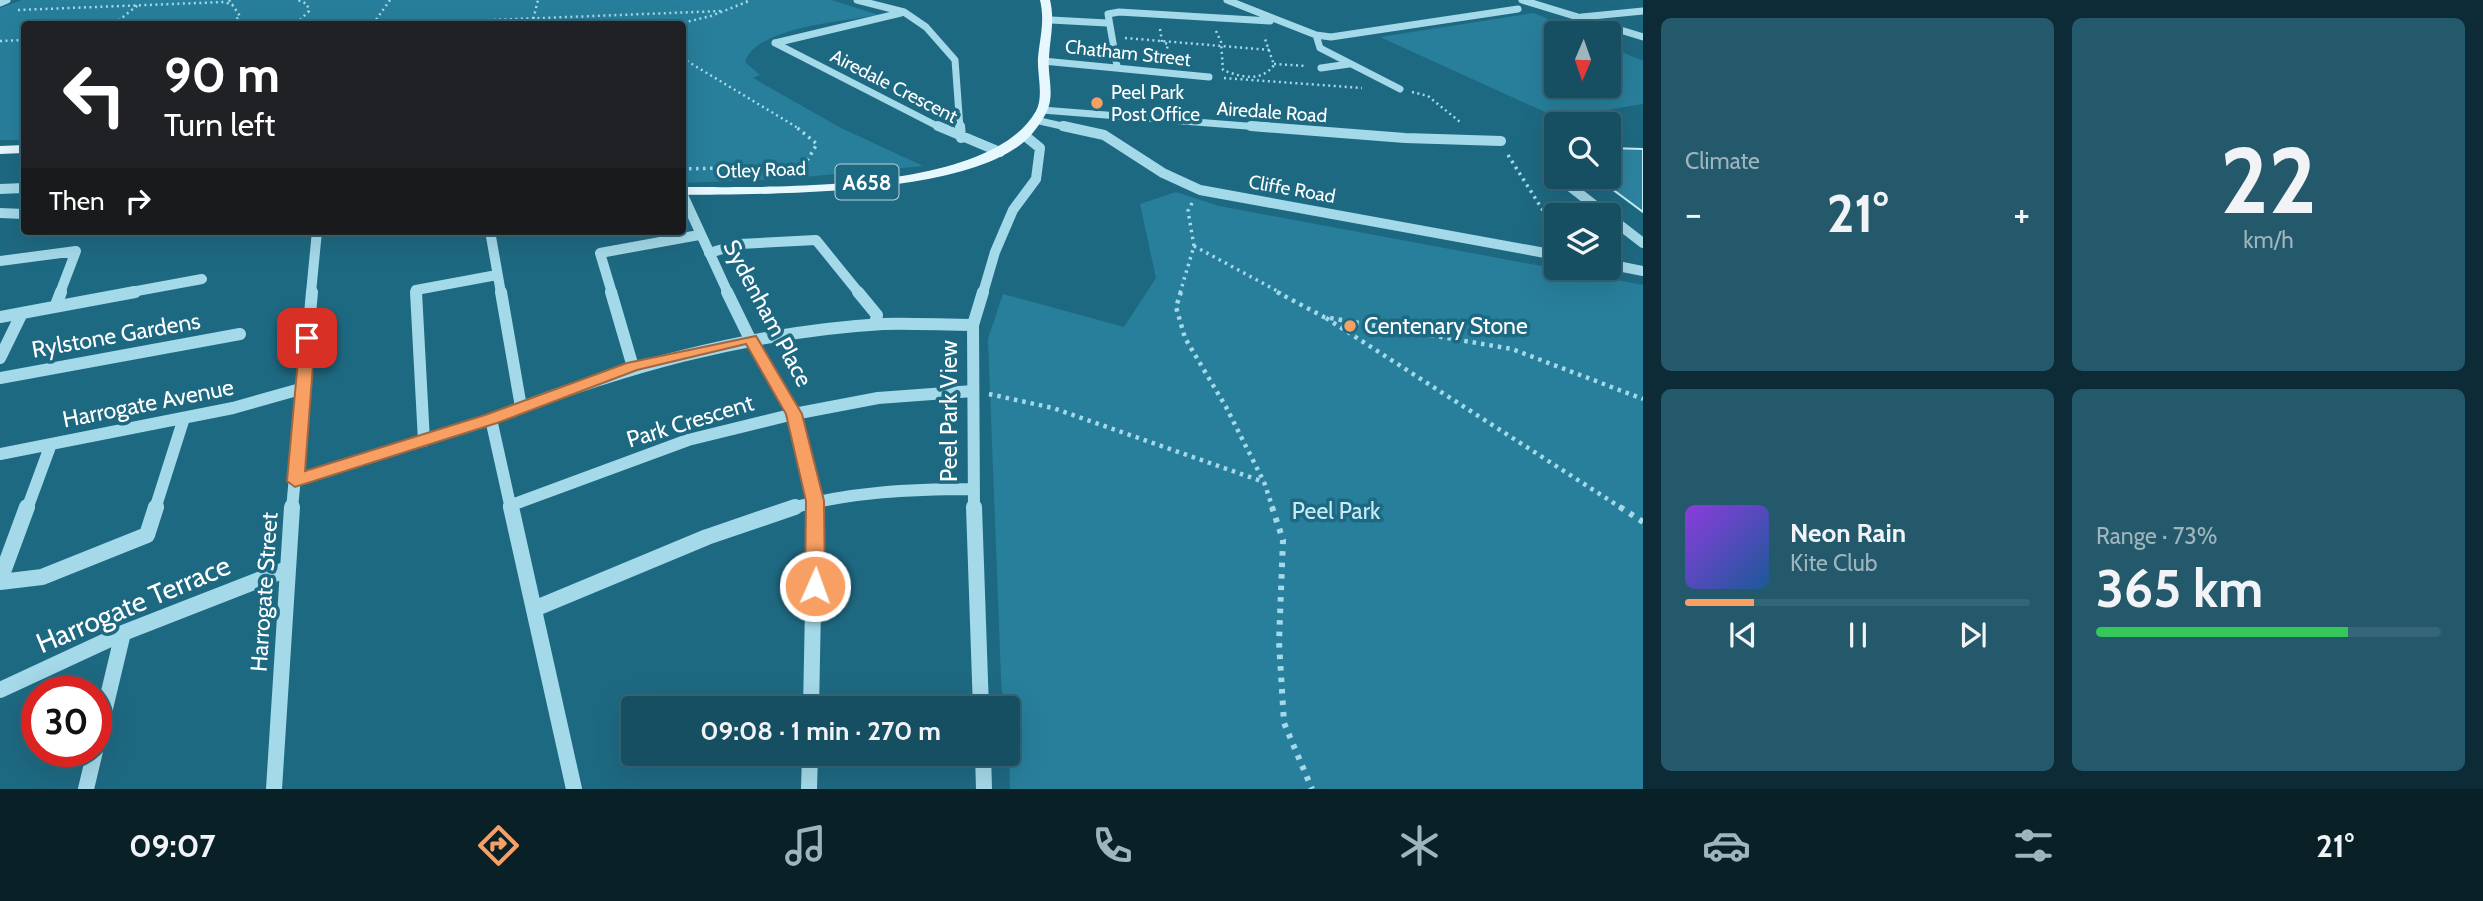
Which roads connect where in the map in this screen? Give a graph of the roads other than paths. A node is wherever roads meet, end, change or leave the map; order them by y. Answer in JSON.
{"nodes":[{"id":1,"x":7,"y":0,"type":"edge"},
{"id":2,"x":857,"y":0,"type":"edge"},
{"id":3,"x":910,"y":0,"type":"edge"},
{"id":4,"x":1045,"y":0,"type":"edge"},
{"id":5,"x":1227,"y":0,"type":"edge"},
{"id":6,"x":1522,"y":0,"type":"edge"},
{"id":7,"x":0,"y":3,"type":"edge"},
{"id":8,"x":1518,"y":9,"type":"dead end"},
{"id":9,"x":1643,"y":11,"type":"edge"},
{"id":10,"x":904,"y":12,"type":"junction"},
{"id":11,"x":1579,"y":17,"type":"junction"},
{"id":12,"x":1051,"y":20,"type":"junction"},
{"id":13,"x":1281,"y":21,"type":"junction"},
{"id":14,"x":1590,"y":21,"type":"edge"},
{"id":15,"x":1107,"y":23,"type":"junction"},
{"id":16,"x":1621,"y":32,"type":"edge"},
{"id":17,"x":1316,"y":36,"type":"junction"},
{"id":18,"x":1643,"y":37,"type":"edge"},
{"id":19,"x":1621,"y":38,"type":"edge"},
{"id":20,"x":1643,"y":44,"type":"edge"},
{"id":21,"x":1044,"y":61,"type":"junction"},
{"id":22,"x":1349,"y":64,"type":"junction"},
{"id":23,"x":1116,"y":66,"type":"junction"},
{"id":24,"x":1321,"y":68,"type":"road end"},
{"id":25,"x":1209,"y":77,"type":"road end"},
{"id":26,"x":1399,"y":89,"type":"road end"},
{"id":27,"x":1039,"y":115,"type":"junction"},
{"id":28,"x":1024,"y":135,"type":"junction"},
{"id":29,"x":961,"y":138,"type":"junction"},
{"id":30,"x":1501,"y":141,"type":"dead end"},
{"id":31,"x":21,"y":149,"type":"edge"},
{"id":32,"x":0,"y":150,"type":"edge"},
{"id":33,"x":1000,"y":152,"type":"junction"},
{"id":34,"x":21,"y":188,"type":"edge"},
{"id":35,"x":0,"y":189,"type":"edge"},
{"id":36,"x":1573,"y":189,"type":"edge"},
{"id":37,"x":686,"y":192,"type":"edge"},
{"id":38,"x":686,"y":202,"type":"edge"},
{"id":39,"x":1591,"y":203,"type":"edge"},
{"id":40,"x":0,"y":213,"type":"edge"},
{"id":41,"x":21,"y":214,"type":"edge"},
{"id":42,"x":1621,"y":226,"type":"edge"},
{"id":43,"x":317,"y":235,"type":"edge"},
{"id":44,"x":491,"y":235,"type":"edge"},
{"id":45,"x":699,"y":235,"type":"junction"},
{"id":46,"x":1643,"y":243,"type":"edge"},
{"id":47,"x":709,"y":253,"type":"junction"},
{"id":48,"x":1544,"y":253,"type":"edge"},
{"id":49,"x":0,"y":261,"type":"edge"},
{"id":50,"x":1621,"y":267,"type":"edge"},
{"id":51,"x":1643,"y":271,"type":"edge"},
{"id":52,"x":497,"y":275,"type":"junction"},
{"id":53,"x":202,"y":279,"type":"dead end"},
{"id":54,"x":56,"y":305,"type":"junction"},
{"id":55,"x":22,"y":313,"type":"junction"},
{"id":56,"x":0,"y":317,"type":"edge"},
{"id":57,"x":875,"y":324,"type":"junction"},
{"id":58,"x":973,"y":325,"type":"junction"},
{"id":59,"x":240,"y":334,"type":"dead end"},
{"id":60,"x":751,"y":339,"type":"junction"},
{"id":61,"x":0,"y":358,"type":"edge"},
{"id":62,"x":632,"y":366,"type":"junction"},
{"id":63,"x":0,"y":378,"type":"edge"},
{"id":64,"x":304,"y":388,"type":"junction"},
{"id":65,"x":972,"y":391,"type":"junction"},
{"id":66,"x":521,"y":407,"type":"junction"},
{"id":67,"x":794,"y":414,"type":"junction"},
{"id":68,"x":184,"y":418,"type":"junction"},
{"id":69,"x":491,"y":419,"type":"junction"},
{"id":70,"x":424,"y":441,"type":"junction"},
{"id":71,"x":51,"y":444,"type":"junction"},
{"id":72,"x":0,"y":454,"type":"edge"},
{"id":73,"x":295,"y":481,"type":"junction"},
{"id":74,"x":973,"y":489,"type":"junction"},
{"id":75,"x":815,"y":501,"type":"junction"},
{"id":76,"x":509,"y":506,"type":"junction"},
{"id":77,"x":287,"y":569,"type":"junction"},
{"id":78,"x":0,"y":581,"type":"edge"},
{"id":79,"x":534,"y":609,"type":"junction"},
{"id":80,"x":123,"y":633,"type":"junction"},
{"id":81,"x":112,"y":680,"type":"edge"},
{"id":82,"x":0,"y":690,"type":"edge"},
{"id":83,"x":811,"y":696,"type":"edge"},
{"id":84,"x":981,"y":696,"type":"edge"},
{"id":85,"x":810,"y":766,"type":"edge"},
{"id":86,"x":983,"y":766,"type":"edge"},
{"id":87,"x":92,"y":767,"type":"edge"},
{"id":88,"x":86,"y":789,"type":"edge"},
{"id":89,"x":274,"y":789,"type":"edge"},
{"id":90,"x":573,"y":789,"type":"edge"},
{"id":91,"x":809,"y":789,"type":"edge"},
{"id":92,"x":984,"y":789,"type":"edge"}],
"edges":[{"from":1,"to":7,"type":"street"},
{"from":2,"to":10,"type":"street"},
{"from":3,"to":10,"type":"street"},
{"from":4,"to":12,"type":"main road"},
{"from":5,"to":13,"type":"street"},
{"from":6,"to":11,"type":"street"},
{"from":8,"to":17,"type":"street"},
{"from":9,"to":11,"type":"street"},
{"from":10,"to":29,"type":"street"},
{"from":10,"to":29,"type":"street","name":"Airedale Crescent"},
{"from":11,"to":14,"type":"street"},
{"from":12,"to":15,"type":"street"},
{"from":12,"to":21,"type":"main road"},
{"from":13,"to":15,"type":"street"},
{"from":13,"to":17,"type":"street"},
{"from":15,"to":23,"type":"street"},
{"from":16,"to":18,"type":"street"},
{"from":17,"to":22,"type":"street"},
{"from":19,"to":20,"type":"street"},
{"from":21,"to":23,"type":"street","name":"Chatham Street"},
{"from":21,"to":27,"type":"main road"},
{"from":22,"to":24,"type":"street"},
{"from":22,"to":26,"type":"street"},
{"from":23,"to":25,"type":"street","name":"Chatham Street"},
{"from":27,"to":28,"type":"main road","name":"Otley Road","number":"A658"},
{"from":27,"to":30,"type":"street","name":"Airedale Road"},
{"from":27,"to":48,"type":"street","name":"Cliffe Road"},
{"from":28,"to":33,"type":"main road","name":"Otley Road","number":"A658"},
{"from":28,"to":58,"type":"street","name":"Peel Park View"},
{"from":29,"to":33,"type":"street","name":"Airedale Crescent"},
{"from":31,"to":32,"type":"main road"},
{"from":33,"to":37,"type":"main road","name":"Otley Road","number":"A658"},
{"from":34,"to":35,"type":"street"},
{"from":36,"to":39,"type":"street"},
{"from":38,"to":45,"type":"street","name":"Sydenham Place"},
{"from":40,"to":41,"type":"street"},
{"from":42,"to":46,"type":"street"},
{"from":43,"to":64,"type":"street","name":"Harrogate Street"},
{"from":44,"to":52,"type":"street"},
{"from":45,"to":47,"type":"street","name":"Sydenham Place"},
{"from":45,"to":62,"type":"street"},
{"from":47,"to":57,"type":"street"},
{"from":47,"to":60,"type":"street","name":"Sydenham Place"},
{"from":49,"to":54,"type":"street","name":"Rylstone Gardens"},
{"from":50,"to":51,"type":"street"},
{"from":52,"to":66,"type":"street"},
{"from":52,"to":70,"type":"street"},
{"from":53,"to":54,"type":"street","name":"Rylstone Gardens"},
{"from":54,"to":55,"type":"street","name":"Rylstone Gardens"},
{"from":55,"to":56,"type":"street","name":"Rylstone Gardens"},
{"from":55,"to":61,"type":"street","name":"Rylstone Gardens"},
{"from":57,"to":58,"type":"street"},
{"from":57,"to":60,"type":"street"},
{"from":58,"to":65,"type":"street","name":"Peel Park View"},
{"from":59,"to":63,"type":"street","name":"Rylstone Gardens"},
{"from":60,"to":62,"type":"street"},
{"from":60,"to":67,"type":"street","name":"Sydenham Place"},
{"from":62,"to":66,"type":"street"},
{"from":64,"to":68,"type":"street","name":"Harrogate Avenue"},
{"from":64,"to":73,"type":"street","name":"Harrogate Street"},
{"from":65,"to":67,"type":"street","name":"Park Crescent"},
{"from":65,"to":74,"type":"street","name":"Peel Park View"},
{"from":66,"to":69,"type":"street"},
{"from":67,"to":75,"type":"street","name":"Sydenham Place"},
{"from":67,"to":76,"type":"street","name":"Park Crescent"},
{"from":68,"to":71,"type":"street","name":"Harrogate Avenue"},
{"from":68,"to":78,"type":"street"},
{"from":69,"to":70,"type":"street"},
{"from":69,"to":76,"type":"street"},
{"from":70,"to":73,"type":"street"},
{"from":71,"to":72,"type":"street","name":"Harrogate Avenue"},
{"from":71,"to":78,"type":"street"},
{"from":73,"to":77,"type":"street","name":"Harrogate Street"},
{"from":74,"to":75,"type":"street"},
{"from":74,"to":84,"type":"street","name":"Peel Park View"},
{"from":75,"to":79,"type":"street"},
{"from":75,"to":83,"type":"street","name":"Sydenham Place"},
{"from":76,"to":79,"type":"street"},
{"from":77,"to":80,"type":"street","name":"Harrogate Terrace"},
{"from":77,"to":89,"type":"street","name":"Harrogate Street"},
{"from":79,"to":90,"type":"street"},
{"from":80,"to":81,"type":"street"},
{"from":80,"to":82,"type":"street","name":"Harrogate Terrace"},
{"from":85,"to":91,"type":"street"},
{"from":86,"to":92,"type":"street"},
{"from":87,"to":88,"type":"street"}]}
